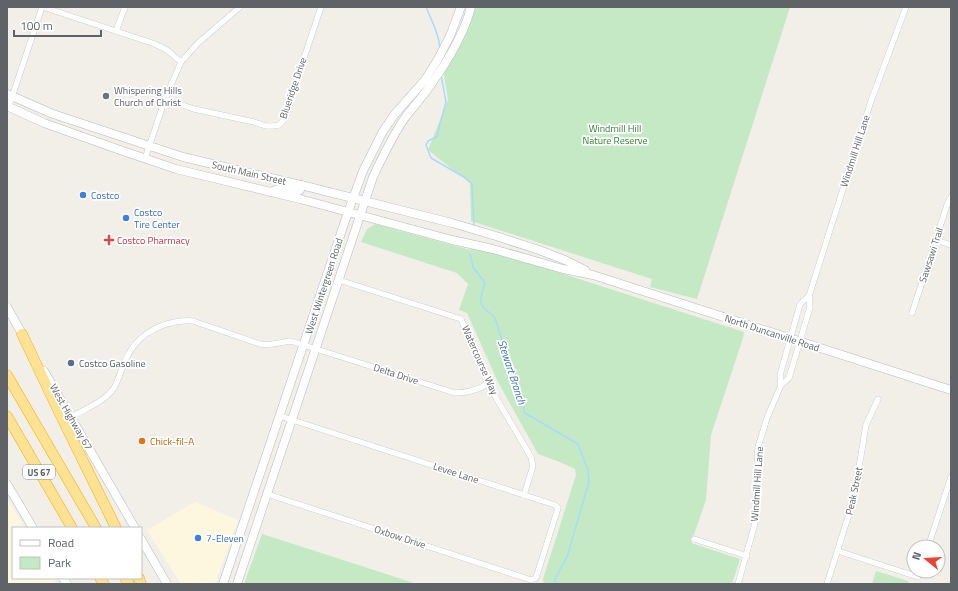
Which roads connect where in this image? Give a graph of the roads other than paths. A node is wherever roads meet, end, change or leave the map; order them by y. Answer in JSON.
{"nodes":[{"id":1,"x":42,"y":7,"type":"edge"},
{"id":2,"x":125,"y":7,"type":"edge"},
{"id":3,"x":240,"y":7,"type":"edge"},
{"id":4,"x":321,"y":7,"type":"edge"},
{"id":5,"x":461,"y":7,"type":"edge"},
{"id":6,"x":471,"y":7,"type":"edge"},
{"id":7,"x":906,"y":7,"type":"edge"},
{"id":8,"x":116,"y":31,"type":"junction"},
{"id":9,"x":181,"y":62,"type":"junction"},
{"id":10,"x":9,"y":95,"type":"edge"},
{"id":11,"x":165,"y":99,"type":"junction"},
{"id":12,"x":7,"y":106,"type":"edge"},
{"id":13,"x":75,"y":122,"type":"junction"},
{"id":14,"x":71,"y":132,"type":"junction"},
{"id":15,"x":149,"y":145,"type":"junction"},
{"id":16,"x":145,"y":158,"type":"junction"},
{"id":17,"x":239,"y":170,"type":"junction"},
{"id":18,"x":235,"y":184,"type":"junction"},
{"id":19,"x":301,"y":185,"type":"junction"},
{"id":20,"x":270,"y":192,"type":"junction"},
{"id":21,"x":951,"y":197,"type":"edge"},
{"id":22,"x":353,"y":199,"type":"junction"},
{"id":23,"x":366,"y":202,"type":"junction"},
{"id":24,"x":348,"y":212,"type":"junction"},
{"id":25,"x":361,"y":216,"type":"junction"},
{"id":26,"x":496,"y":236,"type":"junction"},
{"id":27,"x":936,"y":240,"type":"junction"},
{"id":28,"x":951,"y":245,"type":"edge"},
{"id":29,"x":492,"y":249,"type":"junction"},
{"id":30,"x":593,"y":275,"type":"junction"},
{"id":31,"x":339,"y":280,"type":"junction"},
{"id":32,"x":809,"y":296,"type":"junction"},
{"id":33,"x":7,"y":307,"type":"edge"},
{"id":34,"x":912,"y":313,"type":"dead end"},
{"id":35,"x":22,"y":334,"type":"junction"},
{"id":36,"x":790,"y":338,"type":"junction"},
{"id":37,"x":799,"y":342,"type":"junction"},
{"id":38,"x":304,"y":345,"type":"junction"},
{"id":39,"x":316,"y":348,"type":"junction"},
{"id":40,"x":7,"y":375,"type":"edge"},
{"id":41,"x":488,"y":384,"type":"junction"},
{"id":42,"x":781,"y":386,"type":"junction"},
{"id":43,"x":951,"y":390,"type":"edge"},
{"id":44,"x":878,"y":399,"type":"dead end"},
{"id":45,"x":7,"y":416,"type":"edge"},
{"id":46,"x":280,"y":416,"type":"junction"},
{"id":47,"x":71,"y":417,"type":"junction"},
{"id":48,"x":292,"y":420,"type":"junction"},
{"id":49,"x":951,"y":477,"type":"edge"},
{"id":50,"x":7,"y":484,"type":"edge"},
{"id":51,"x":267,"y":494,"type":"junction"},
{"id":52,"x":524,"y":495,"type":"junction"},
{"id":53,"x":32,"y":527,"type":"edge"},
{"id":54,"x":71,"y":527,"type":"edge"},
{"id":55,"x":95,"y":527,"type":"edge"},
{"id":56,"x":116,"y":527,"type":"edge"},
{"id":57,"x":134,"y":527,"type":"edge"},
{"id":58,"x":240,"y":535,"type":"junction"},
{"id":59,"x":252,"y":539,"type":"junction"},
{"id":60,"x":694,"y":539,"type":"dead end"},
{"id":61,"x":931,"y":539,"type":"edge"},
{"id":62,"x":142,"y":541,"type":"edge"},
{"id":63,"x":838,"y":551,"type":"junction"},
{"id":64,"x":746,"y":556,"type":"junction"},
{"id":65,"x":906,"y":570,"type":"edge"},
{"id":66,"x":533,"y":579,"type":"joint"},
{"id":67,"x":167,"y":584,"type":"edge"},
{"id":68,"x":223,"y":584,"type":"edge"},
{"id":69,"x":237,"y":584,"type":"edge"},
{"id":70,"x":738,"y":584,"type":"edge"},
{"id":71,"x":827,"y":584,"type":"edge"}],
"edges":[{"from":1,"to":8,"type":"street"},
{"from":1,"to":10,"type":"street"},
{"from":2,"to":8,"type":"street"},
{"from":3,"to":9,"type":"street"},
{"from":4,"to":11,"type":"street","name":"Blueridge Drive"},
{"from":5,"to":22,"type":"street","name":"West Wintergreen Road"},
{"from":6,"to":23,"type":"street","name":"West Wintergreen Road"},
{"from":7,"to":32,"type":"street","name":"Windmill Hill Lane"},
{"from":8,"to":9,"type":"street"},
{"from":9,"to":11,"type":"street"},
{"from":10,"to":12,"type":"street"},
{"from":10,"to":13,"type":"street","name":"South Main Street"},
{"from":11,"to":15,"type":"street"},
{"from":12,"to":14,"type":"street","name":"South Main Street"},
{"from":13,"to":14,"type":"street"},
{"from":13,"to":15,"type":"street","name":"South Main Street"},
{"from":14,"to":16,"type":"street","name":"South Main Street"},
{"from":15,"to":16,"type":"street"},
{"from":15,"to":17,"type":"street","name":"South Main Street"},
{"from":16,"to":18,"type":"street","name":"South Main Street"},
{"from":17,"to":18,"type":"street"},
{"from":17,"to":19,"type":"street","name":"South Main Street"},
{"from":18,"to":20,"type":"street","name":"South Main Street"},
{"from":19,"to":20,"type":"street"},
{"from":19,"to":22,"type":"street","name":"South Main Street"},
{"from":20,"to":24,"type":"street","name":"South Main Street"},
{"from":21,"to":27,"type":"street","name":"Sawsawi Trail"},
{"from":22,"to":23,"type":"street","name":"South Main Street"},
{"from":22,"to":24,"type":"street","name":"West Wintergreen Road"},
{"from":23,"to":25,"type":"street","name":"West Wintergreen Road"},
{"from":23,"to":26,"type":"street","name":"South Main Street"},
{"from":24,"to":25,"type":"street","name":"South Main Street"},
{"from":24,"to":38,"type":"street","name":"West Wintergreen Road"},
{"from":25,"to":29,"type":"street","name":"South Main Street"},
{"from":25,"to":31,"type":"street","name":"West Wintergreen Road"},
{"from":26,"to":29,"type":"street"},
{"from":26,"to":30,"type":"street","name":"North Duncanville Road"},
{"from":27,"to":28,"type":"street"},
{"from":27,"to":34,"type":"street","name":"Sawsawi Trail"},
{"from":29,"to":30,"type":"street","name":"North Duncanville Road"},
{"from":30,"to":36,"type":"street","name":"North Duncanville Road"},
{"from":31,"to":39,"type":"street","name":"West Wintergreen Road"},
{"from":31,"to":41,"type":"street","name":"Watercourse Way"},
{"from":32,"to":36,"type":"street","name":"Windmill Hill Lane"},
{"from":32,"to":37,"type":"street","name":"Windmill Hill Lane"},
{"from":33,"to":35,"type":"street","name":"West Highway 67"},
{"from":35,"to":47,"type":"street","name":"West Highway 67"},
{"from":35,"to":56,"type":"highway"},
{"from":36,"to":37,"type":"street","name":"North Duncanville Road"},
{"from":36,"to":42,"type":"street","name":"Windmill Hill Lane"},
{"from":37,"to":42,"type":"street","name":"Windmill Hill Lane"},
{"from":37,"to":43,"type":"street","name":"North Duncanville Road"},
{"from":38,"to":39,"type":"street","name":"Delta Drive"},
{"from":38,"to":46,"type":"street","name":"West Wintergreen Road"},
{"from":38,"to":47,"type":"street","name":"Delta Drive"},
{"from":39,"to":41,"type":"street","name":"Delta Drive"},
{"from":39,"to":48,"type":"street","name":"West Wintergreen Road"},
{"from":40,"to":55,"type":"highway","number":"US 67"},
{"from":41,"to":52,"type":"street","name":"Watercourse Way"},
{"from":42,"to":64,"type":"street","name":"Windmill Hill Lane"},
{"from":44,"to":63,"type":"street","name":"Peak Street"},
{"from":45,"to":54,"type":"highway","number":"US 67"},
{"from":46,"to":48,"type":"street","name":"Levee Lane"},
{"from":46,"to":58,"type":"street","name":"West Wintergreen Road"},
{"from":47,"to":57,"type":"street","name":"West Highway 67"},
{"from":48,"to":51,"type":"street","name":"West Wintergreen Road"},
{"from":48,"to":52,"type":"street","name":"Levee Lane"},
{"from":49,"to":61,"type":"street"},
{"from":50,"to":53,"type":"street"},
{"from":51,"to":59,"type":"street","name":"West Wintergreen Road"},
{"from":51,"to":66,"type":"street","name":"Oxbow Drive"},
{"from":52,"to":66,"type":"street","name":"Levee Lane"},
{"from":58,"to":59,"type":"street"},
{"from":58,"to":68,"type":"street","name":"West Wintergreen Road"},
{"from":59,"to":69,"type":"street","name":"West Wintergreen Road"},
{"from":60,"to":64,"type":"street"},
{"from":62,"to":67,"type":"street"},
{"from":63,"to":65,"type":"street"},
{"from":63,"to":71,"type":"street","name":"Peak Street"},
{"from":64,"to":70,"type":"street","name":"Windmill Hill Lane"}]}
